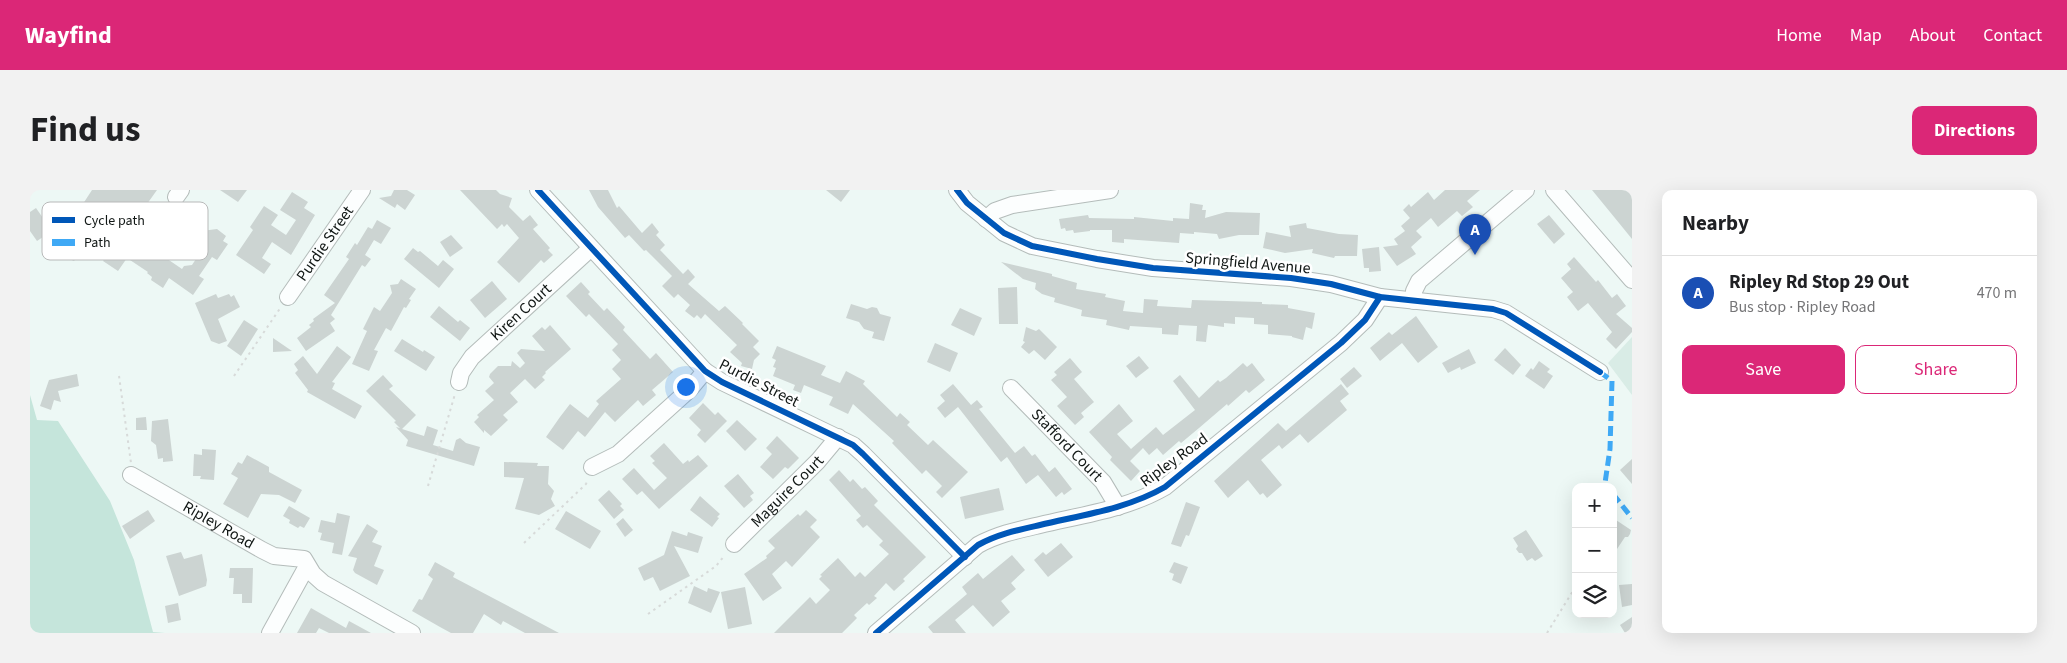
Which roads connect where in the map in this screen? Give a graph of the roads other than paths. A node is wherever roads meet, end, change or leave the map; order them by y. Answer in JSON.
{"nodes":[{"id":1,"x":362,"y":190,"type":"edge"},
{"id":2,"x":538,"y":190,"type":"edge"},
{"id":3,"x":957,"y":190,"type":"edge"},
{"id":4,"x":1110,"y":190,"type":"edge"},
{"id":5,"x":1526,"y":190,"type":"edge"},
{"id":6,"x":1554,"y":190,"type":"edge"},
{"id":7,"x":986,"y":219,"type":"junction"},
{"id":8,"x":591,"y":248,"type":"junction"},
{"id":9,"x":1632,"y":280,"type":"edge"},
{"id":10,"x":288,"y":297,"type":"road end"},
{"id":11,"x":1380,"y":297,"type":"junction"},
{"id":12,"x":1414,"y":301,"type":"junction"},
{"id":13,"x":705,"y":371,"type":"junction"},
{"id":14,"x":1600,"y":372,"type":"dead end"},
{"id":15,"x":458,"y":382,"type":"road end"},
{"id":16,"x":1011,"y":388,"type":"dead end"},
{"id":17,"x":838,"y":437,"type":"junction"},
{"id":18,"x":592,"y":467,"type":"road end"},
{"id":19,"x":132,"y":475,"type":"road end"},
{"id":20,"x":1118,"y":506,"type":"junction"},
{"id":21,"x":734,"y":544,"type":"road end"},
{"id":22,"x":965,"y":557,"type":"junction"},
{"id":23,"x":305,"y":563,"type":"junction"},
{"id":24,"x":270,"y":633,"type":"edge"},
{"id":25,"x":412,"y":633,"type":"edge"},
{"id":26,"x":876,"y":633,"type":"edge"}],
"edges":[{"from":1,"to":10,"type":"street","name":"Purdie Street"},
{"from":2,"to":8,"type":"street","name":"Purdie Street"},
{"from":3,"to":7,"type":"street","name":"Springfield Avenue"},
{"from":4,"to":7,"type":"street"},
{"from":5,"to":12,"type":"street"},
{"from":6,"to":9,"type":"street"},
{"from":7,"to":11,"type":"street","name":"Springfield Avenue"},
{"from":8,"to":13,"type":"street","name":"Purdie Street"},
{"from":8,"to":15,"type":"street","name":"Kiren Court"},
{"from":11,"to":12,"type":"street","name":"Springfield Avenue"},
{"from":11,"to":20,"type":"street","name":"Ripley Road"},
{"from":12,"to":14,"type":"street","name":"Springfield Avenue"},
{"from":13,"to":17,"type":"street","name":"Purdie Street"},
{"from":13,"to":18,"type":"street"},
{"from":16,"to":20,"type":"street","name":"Stafford Court"},
{"from":17,"to":21,"type":"street","name":"Maguire Court"},
{"from":17,"to":22,"type":"street","name":"Purdie Street"},
{"from":19,"to":23,"type":"street","name":"Ripley Road"},
{"from":20,"to":22,"type":"street","name":"Ripley Road"},
{"from":22,"to":26,"type":"street","name":"Ripley Road"},
{"from":23,"to":24,"type":"street"},
{"from":23,"to":25,"type":"street"}]}
